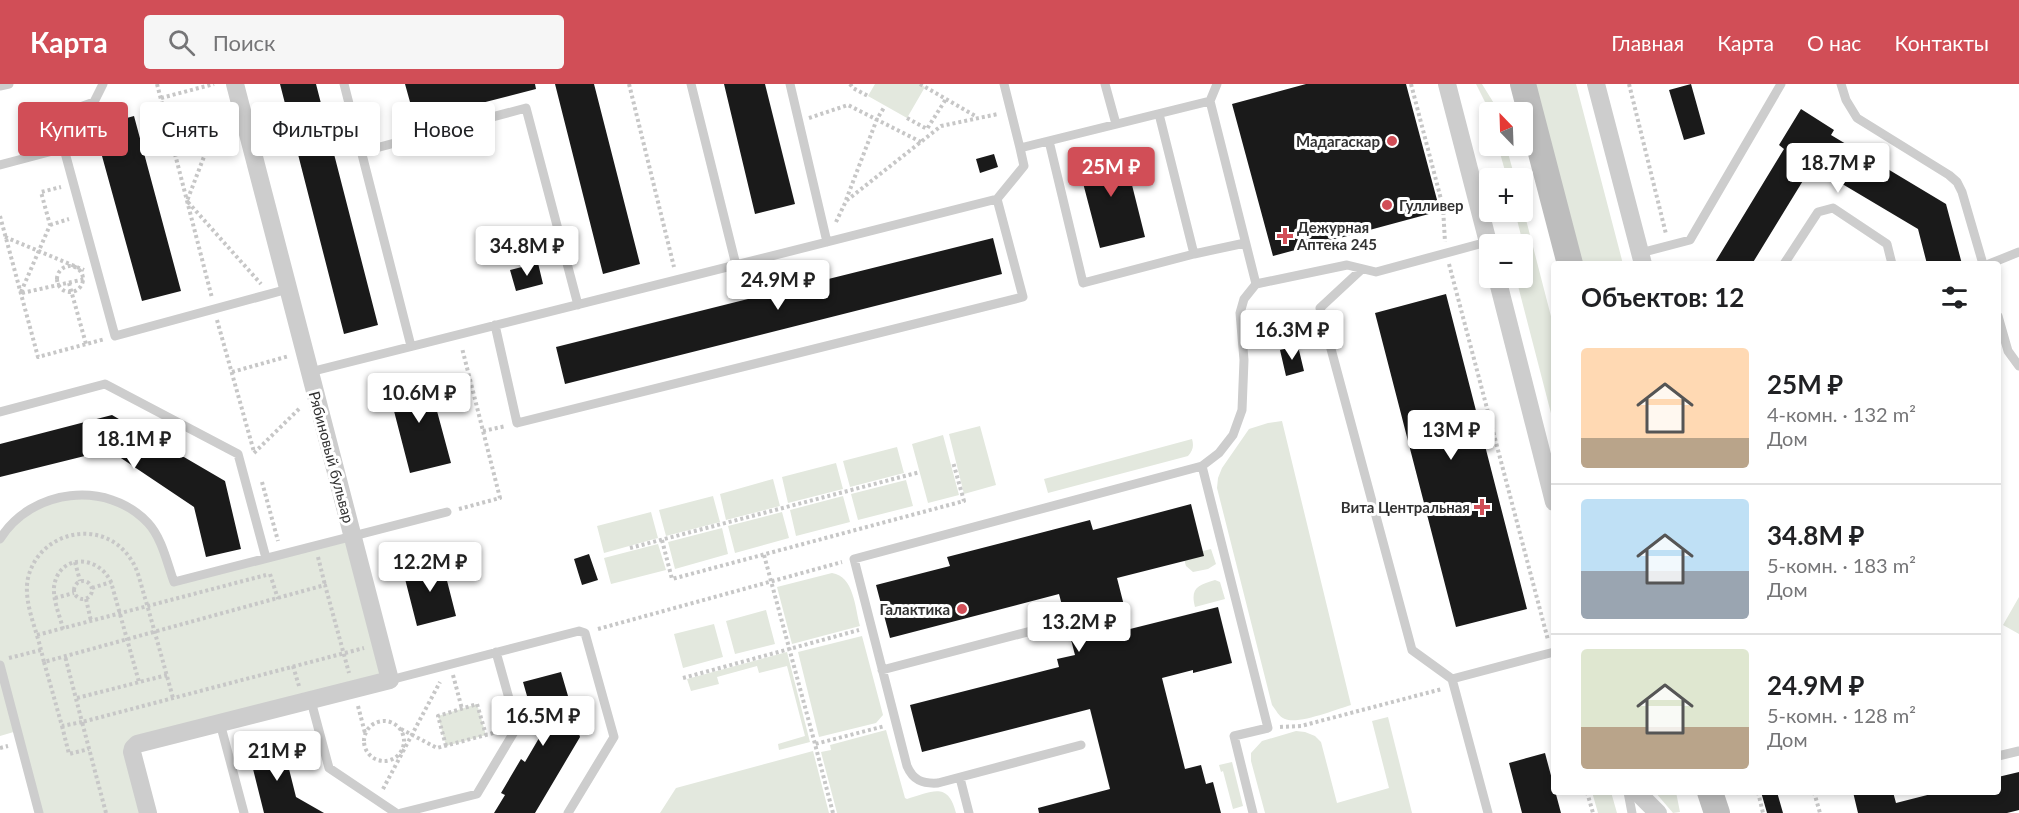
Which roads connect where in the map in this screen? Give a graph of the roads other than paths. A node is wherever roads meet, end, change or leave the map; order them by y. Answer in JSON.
{"nodes":[{"id":1,"x":9,"y":84,"type":"edge"},
{"id":2,"x":103,"y":84,"type":"edge"},
{"id":3,"x":235,"y":84,"type":"edge"},
{"id":4,"x":344,"y":84,"type":"edge"},
{"id":5,"x":681,"y":84,"type":"edge"},
{"id":6,"x":691,"y":84,"type":"edge"},
{"id":7,"x":790,"y":84,"type":"edge"},
{"id":8,"x":1004,"y":84,"type":"edge"},
{"id":9,"x":1105,"y":84,"type":"edge"},
{"id":10,"x":1217,"y":84,"type":"edge"},
{"id":11,"x":1447,"y":84,"type":"edge"},
{"id":12,"x":1523,"y":84,"type":"edge"},
{"id":13,"x":1781,"y":84,"type":"edge"},
{"id":14,"x":1841,"y":84,"type":"edge"},
{"id":15,"x":1599,"y":85,"type":"edge"},
{"id":16,"x":0,"y":86,"type":"edge"},
{"id":17,"x":693,"y":94,"type":"junction"},
{"id":18,"x":1210,"y":101,"type":"junction"},
{"id":19,"x":94,"y":102,"type":"edge"},
{"id":20,"x":349,"y":102,"type":"edge"},
{"id":21,"x":1159,"y":114,"type":"junction"},
{"id":22,"x":1116,"y":124,"type":"junction"},
{"id":23,"x":1048,"y":141,"type":"junction"},
{"id":24,"x":380,"y":147,"type":"edge"},
{"id":25,"x":1020,"y":148,"type":"junction"},
{"id":26,"x":34,"y":156,"type":"edge"},
{"id":27,"x":66,"y":156,"type":"edge"},
{"id":28,"x":363,"y":156,"type":"edge"},
{"id":29,"x":0,"y":165,"type":"edge"},
{"id":30,"x":997,"y":199,"type":"junction"},
{"id":31,"x":1485,"y":234,"type":"edge"},
{"id":32,"x":827,"y":242,"type":"junction"},
{"id":33,"x":1245,"y":243,"type":"junction"},
{"id":34,"x":1479,"y":248,"type":"edge"},
{"id":35,"x":2019,"y":252,"type":"edge"},
{"id":36,"x":1194,"y":254,"type":"junction"},
{"id":37,"x":1641,"y":259,"type":"edge"},
{"id":38,"x":1569,"y":261,"type":"edge"},
{"id":39,"x":1786,"y":261,"type":"edge"},
{"id":40,"x":1891,"y":261,"type":"edge"},
{"id":41,"x":1982,"y":261,"type":"edge"},
{"id":42,"x":1996,"y":261,"type":"edge"},
{"id":43,"x":736,"y":265,"type":"junction"},
{"id":44,"x":1362,"y":268,"type":"junction"},
{"id":45,"x":1256,"y":284,"type":"junction"},
{"id":46,"x":1500,"y":288,"type":"edge"},
{"id":47,"x":288,"y":289,"type":"junction"},
{"id":48,"x":578,"y":305,"type":"junction"},
{"id":49,"x":495,"y":325,"type":"junction"},
{"id":50,"x":2001,"y":326,"type":"edge"},
{"id":51,"x":411,"y":346,"type":"junction"},
{"id":52,"x":2019,"y":366,"type":"edge"},
{"id":53,"x":310,"y":372,"type":"junction"},
{"id":54,"x":0,"y":412,"type":"edge"},
{"id":55,"x":1202,"y":466,"type":"junction"},
{"id":56,"x":1551,"y":490,"type":"edge"},
{"id":57,"x":447,"y":512,"type":"road end"},
{"id":58,"x":0,"y":539,"type":"edge"},
{"id":59,"x":355,"y":544,"type":"junction"},
{"id":60,"x":266,"y":558,"type":"junction"},
{"id":61,"x":1058,"y":624,"type":"dead end"},
{"id":62,"x":496,"y":652,"type":"junction"},
{"id":63,"x":1551,"y":652,"type":"edge"},
{"id":64,"x":0,"y":663,"type":"edge"},
{"id":65,"x":882,"y":670,"type":"junction"},
{"id":66,"x":390,"y":680,"type":"junction"},
{"id":67,"x":1453,"y":682,"type":"junction"},
{"id":68,"x":311,"y":700,"type":"junction"},
{"id":69,"x":220,"y":723,"type":"junction"},
{"id":70,"x":1081,"y":745,"type":"dead end"},
{"id":71,"x":2019,"y":751,"type":"edge"},
{"id":72,"x":2001,"y":755,"type":"edge"},
{"id":73,"x":960,"y":778,"type":"junction"},
{"id":74,"x":1629,"y":795,"type":"edge"},
{"id":75,"x":1640,"y":795,"type":"edge"},
{"id":76,"x":1711,"y":795,"type":"edge"},
{"id":77,"x":39,"y":813,"type":"edge"},
{"id":78,"x":148,"y":813,"type":"edge"},
{"id":79,"x":244,"y":813,"type":"edge"},
{"id":80,"x":396,"y":813,"type":"edge"},
{"id":81,"x":401,"y":813,"type":"edge"},
{"id":82,"x":568,"y":813,"type":"edge"},
{"id":83,"x":969,"y":813,"type":"edge"},
{"id":84,"x":1253,"y":813,"type":"edge"},
{"id":85,"x":1488,"y":813,"type":"edge"},
{"id":86,"x":1632,"y":813,"type":"edge"},
{"id":87,"x":1658,"y":813,"type":"edge"},
{"id":88,"x":1717,"y":813,"type":"edge"}],
"edges":[{"from":1,"to":16,"type":"lane"},
{"from":2,"to":19,"type":"lane"},
{"from":3,"to":47,"type":"street","name":"Рябиновый бульвар"},
{"from":4,"to":20,"type":"lane"},
{"from":5,"to":17,"type":"lane"},
{"from":6,"to":17,"type":"lane"},
{"from":7,"to":32,"type":"lane"},
{"from":8,"to":25,"type":"lane"},
{"from":9,"to":22,"type":"lane"},
{"from":10,"to":18,"type":"lane"},
{"from":11,"to":31,"type":"street"},
{"from":12,"to":38,"type":"main road"},
{"from":13,"to":37,"type":"lane"},
{"from":14,"to":41,"type":"lane"},
{"from":15,"to":37,"type":"street"},
{"from":17,"to":43,"type":"lane"},
{"from":18,"to":21,"type":"lane"},
{"from":18,"to":33,"type":"lane"},
{"from":21,"to":22,"type":"lane"},
{"from":21,"to":36,"type":"lane"},
{"from":22,"to":23,"type":"lane"},
{"from":23,"to":25,"type":"lane"},
{"from":23,"to":36,"type":"lane"},
{"from":24,"to":48,"type":"lane"},
{"from":25,"to":30,"type":"lane"},
{"from":26,"to":29,"type":"lane"},
{"from":27,"to":47,"type":"lane"},
{"from":28,"to":51,"type":"lane"},
{"from":30,"to":32,"type":"lane"},
{"from":30,"to":49,"type":"lane"},
{"from":32,"to":43,"type":"lane"},
{"from":33,"to":36,"type":"lane"},
{"from":33,"to":45,"type":"lane"},
{"from":34,"to":44,"type":"lane"},
{"from":35,"to":42,"type":"lane"},
{"from":39,"to":40,"type":"lane"},
{"from":43,"to":48,"type":"lane"},
{"from":44,"to":45,"type":"lane"},
{"from":44,"to":67,"type":"lane"},
{"from":45,"to":55,"type":"lane"},
{"from":46,"to":56,"type":"street"},
{"from":47,"to":53,"type":"street","name":"Рябиновый бульвар"},
{"from":48,"to":49,"type":"lane"},
{"from":49,"to":51,"type":"lane"},
{"from":50,"to":52,"type":"lane"},
{"from":51,"to":53,"type":"lane"},
{"from":53,"to":59,"type":"street","name":"Рябиновый бульвар"},
{"from":54,"to":60,"type":"lane"},
{"from":55,"to":65,"type":"lane"},
{"from":55,"to":84,"type":"lane"},
{"from":57,"to":59,"type":"lane"},
{"from":58,"to":60,"type":"lane"},
{"from":59,"to":60,"type":"lane"},
{"from":59,"to":66,"type":"street","name":"Рябиновый бульвар"},
{"from":61,"to":65,"type":"lane"},
{"from":62,"to":66,"type":"lane"},
{"from":62,"to":81,"type":"lane"},
{"from":62,"to":82,"type":"lane"},
{"from":63,"to":67,"type":"lane"},
{"from":64,"to":77,"type":"lane"},
{"from":65,"to":73,"type":"lane"},
{"from":66,"to":68,"type":"street"},
{"from":67,"to":85,"type":"lane"},
{"from":68,"to":69,"type":"street"},
{"from":68,"to":80,"type":"lane"},
{"from":69,"to":78,"type":"street"},
{"from":69,"to":79,"type":"lane"},
{"from":70,"to":73,"type":"lane"},
{"from":71,"to":72,"type":"lane"},
{"from":73,"to":83,"type":"lane"},
{"from":74,"to":86,"type":"lane"},
{"from":75,"to":87,"type":"street"},
{"from":76,"to":88,"type":"main road"}]}
